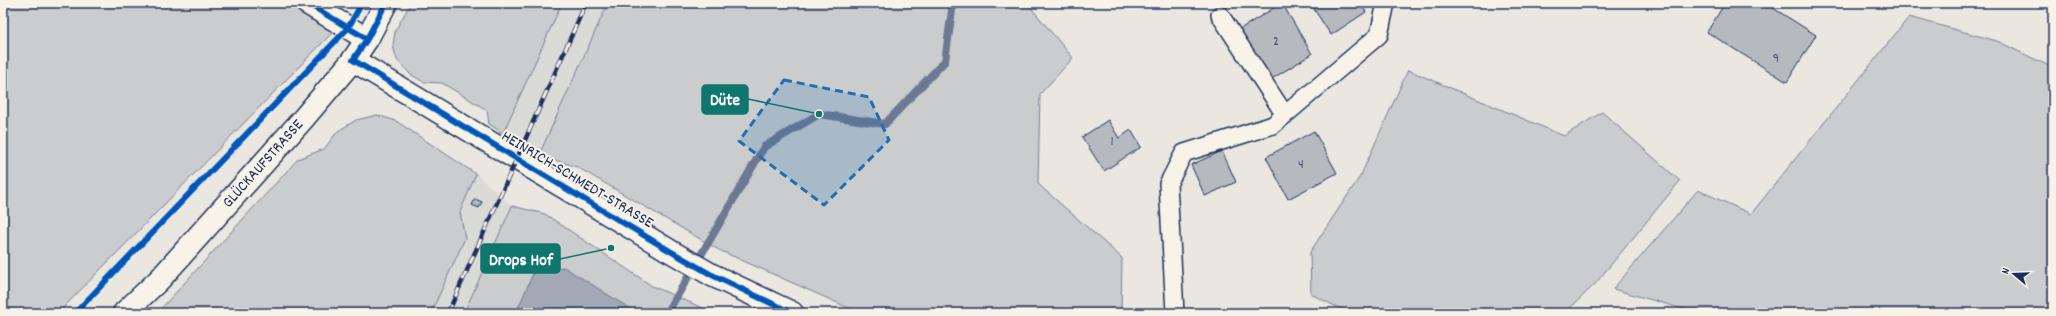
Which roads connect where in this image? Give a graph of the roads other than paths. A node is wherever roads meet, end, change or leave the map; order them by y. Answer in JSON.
{"nodes":[{"id":1,"x":306,"y":3,"type":"edge"},
{"id":2,"x":386,"y":3,"type":"edge"},
{"id":3,"x":1386,"y":3,"type":"edge"},
{"id":4,"x":1220,"y":15,"type":"dead end"},
{"id":5,"x":366,"y":39,"type":"junction"},
{"id":6,"x":352,"y":60,"type":"junction"},
{"id":7,"x":1285,"y":115,"type":"junction"},
{"id":8,"x":124,"y":313,"type":"edge"},
{"id":9,"x":792,"y":313,"type":"edge"},
{"id":10,"x":1175,"y":313,"type":"edge"}],
"edges":[{"from":1,"to":5,"type":"street"},
{"from":2,"to":5,"type":"street","name":"GLÜCKAUFSTRASSE"},
{"from":3,"to":7,"type":"lane"},
{"from":4,"to":7,"type":"lane"},
{"from":5,"to":6,"type":"street","name":"GLÜCKAUFSTRASSE"},
{"from":6,"to":8,"type":"street","name":"GLÜCKAUFSTRASSE"},
{"from":6,"to":9,"type":"street","name":"HEINRICH-SCHMEDT-STRASSE"},
{"from":7,"to":10,"type":"lane"}]}
